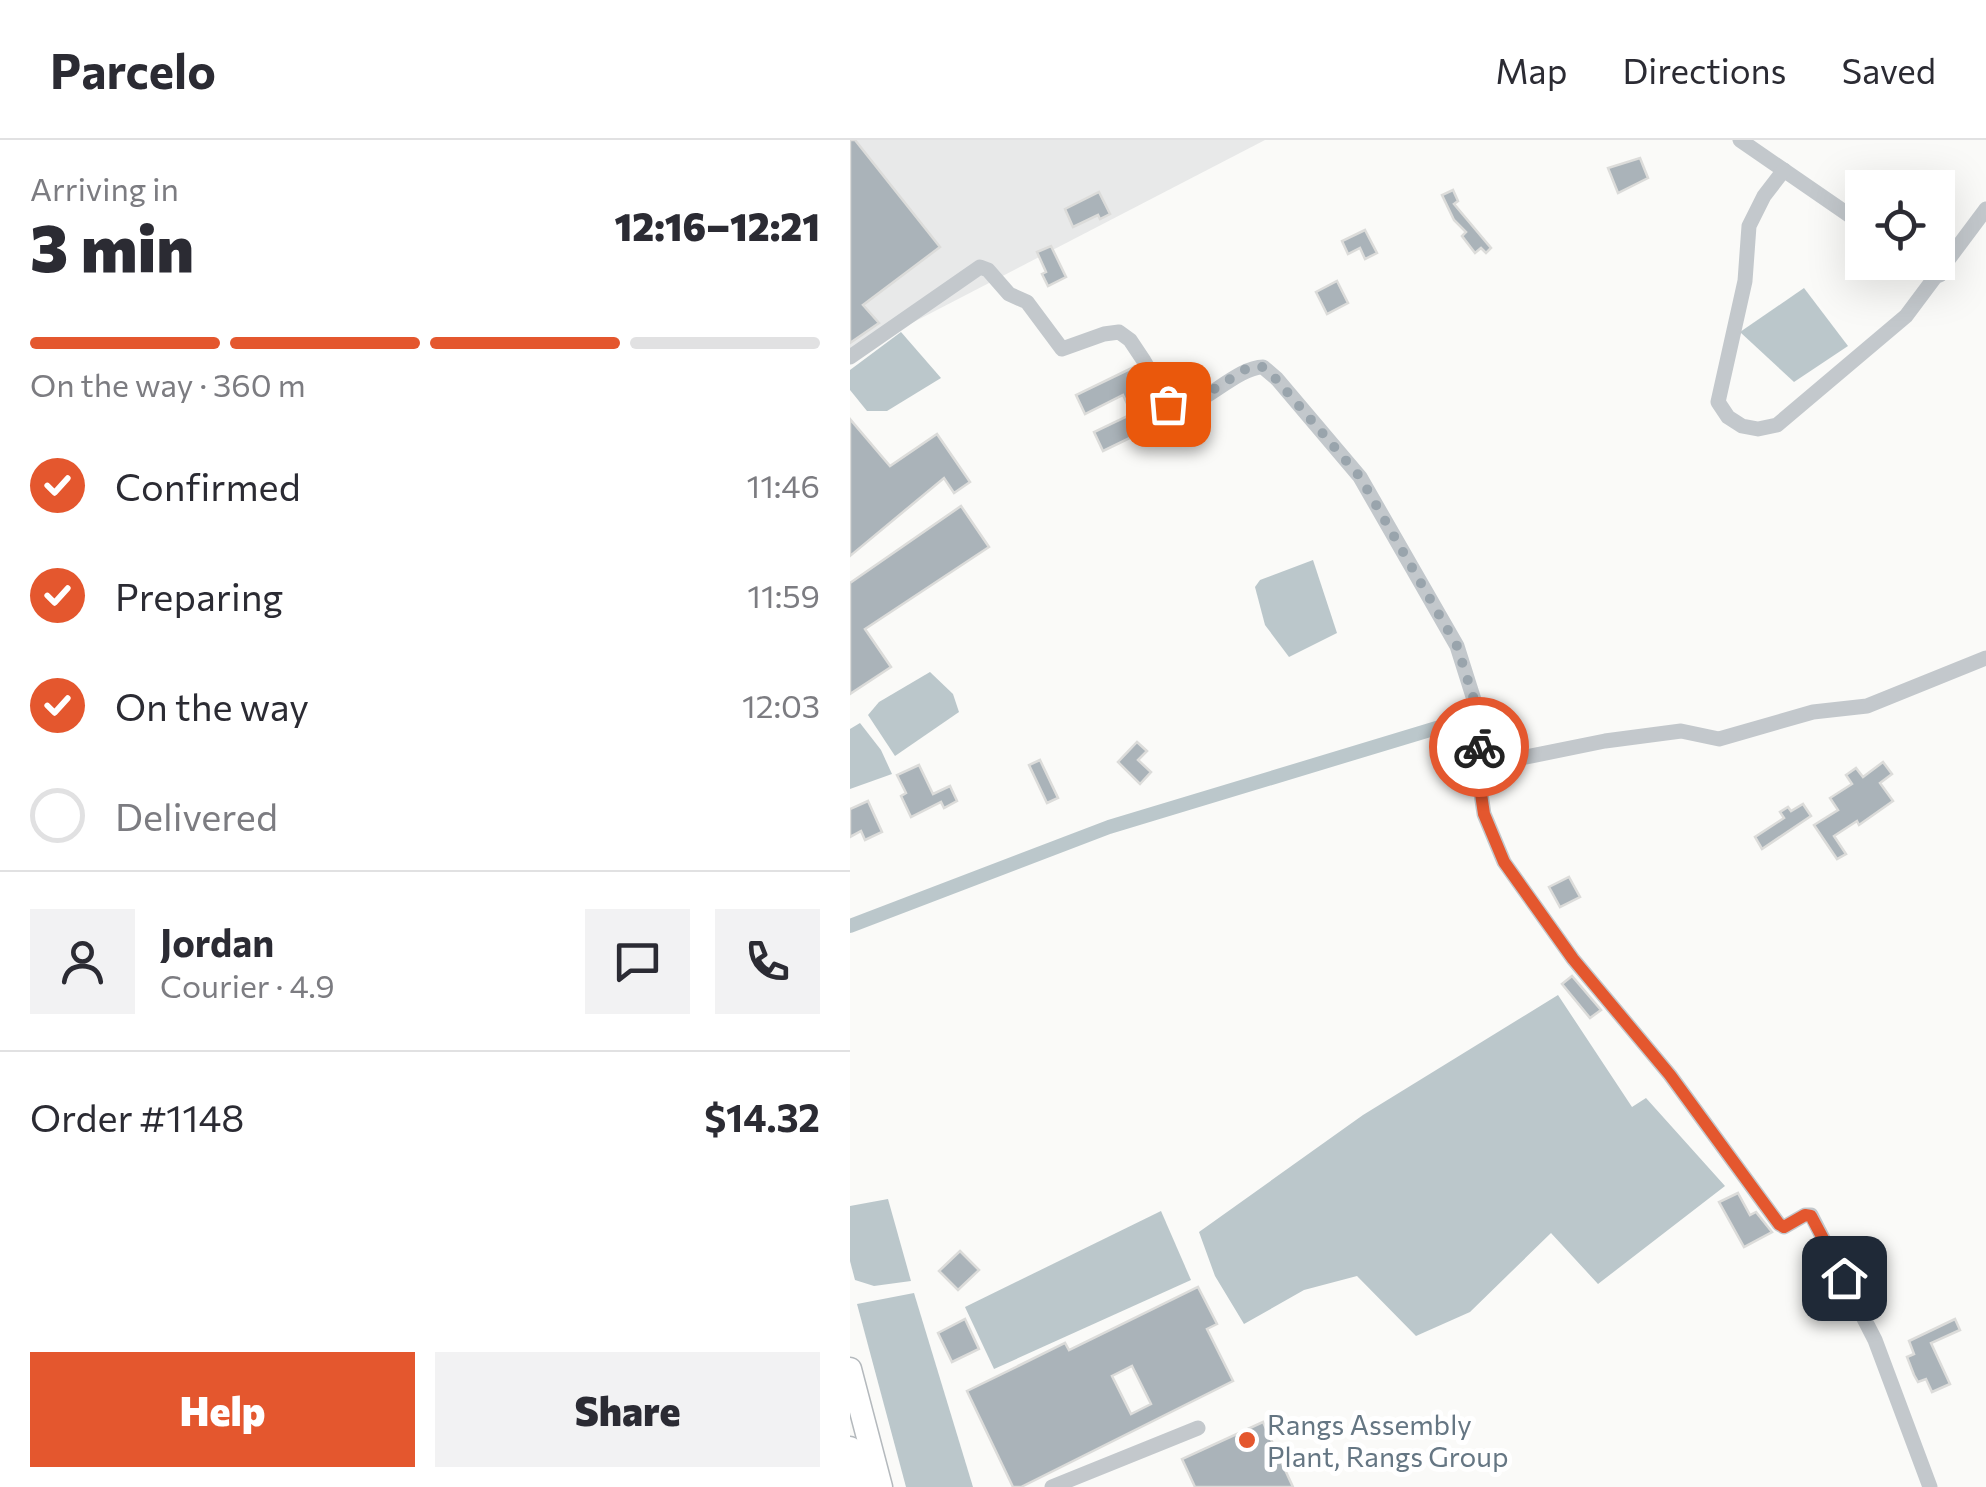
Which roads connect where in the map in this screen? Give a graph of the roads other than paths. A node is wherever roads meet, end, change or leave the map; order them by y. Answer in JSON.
{"nodes":[{"id":1,"x":1740,"y":140,"type":"edge"},
{"id":2,"x":1784,"y":170,"type":"junction"},
{"id":3,"x":1986,"y":209,"type":"edge"},
{"id":4,"x":1845,"y":212,"type":"edge"},
{"id":5,"x":1955,"y":253,"type":"edge"},
{"id":6,"x":1936,"y":280,"type":"edge"},
{"id":7,"x":850,"y":357,"type":"edge"},
{"id":8,"x":1986,"y":658,"type":"edge"},
{"id":9,"x":1477,"y":767,"type":"junction"},
{"id":10,"x":850,"y":1369,"type":"edge"},
{"id":11,"x":1198,"y":1428,"type":"dead end"},
{"id":12,"x":850,"y":1448,"type":"edge"},
{"id":13,"x":860,"y":1487,"type":"edge"},
{"id":14,"x":881,"y":1487,"type":"edge"},
{"id":15,"x":1052,"y":1487,"type":"edge"},
{"id":16,"x":1930,"y":1487,"type":"edge"}],
"edges":[{"from":1,"to":2,"type":"street"},
{"from":2,"to":4,"type":"street"},
{"from":2,"to":6,"type":"street"},
{"from":3,"to":5,"type":"street"},
{"from":7,"to":9,"type":"street"},
{"from":8,"to":9,"type":"street"},
{"from":9,"to":16,"type":"street"},
{"from":10,"to":14,"type":"highway"},
{"from":11,"to":15,"type":"street"},
{"from":12,"to":13,"type":"highway"}]}
